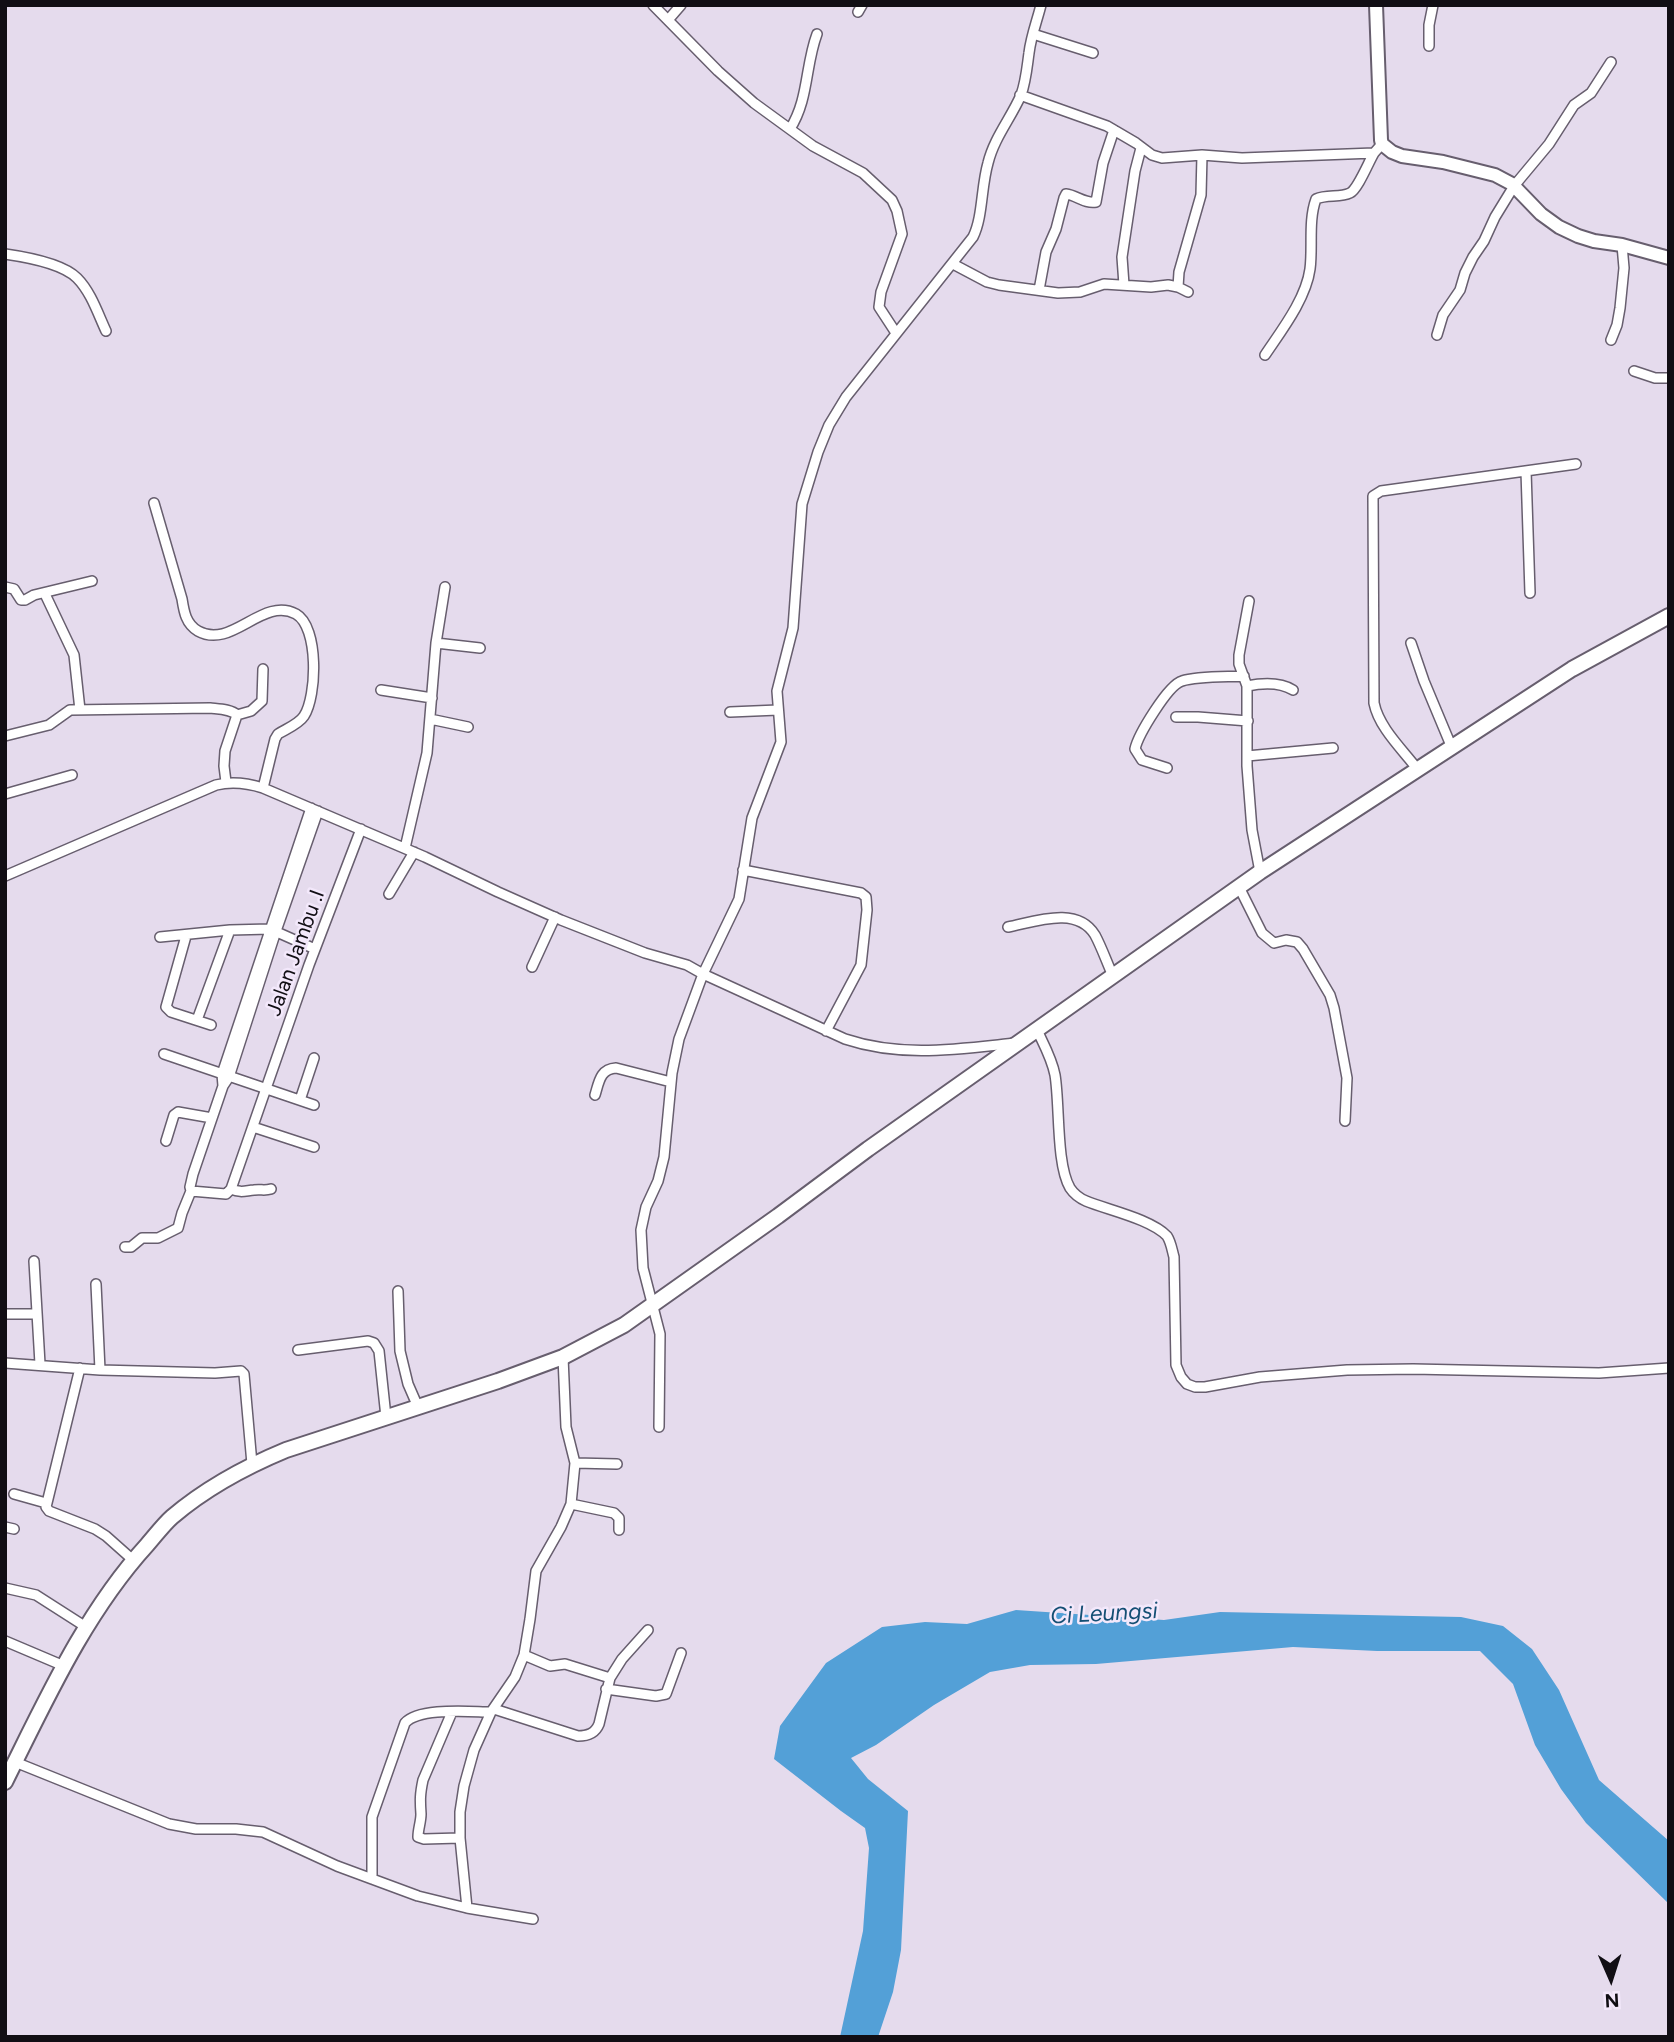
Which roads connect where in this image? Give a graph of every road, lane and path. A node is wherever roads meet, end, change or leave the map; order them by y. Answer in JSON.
{"nodes":[{"id":1,"x":653,"y":5,"type":"edge"},
{"id":2,"x":681,"y":5,"type":"edge"},
{"id":3,"x":1041,"y":5,"type":"edge"},
{"id":4,"x":1376,"y":5,"type":"edge"},
{"id":5,"x":1433,"y":5,"type":"edge"},
{"id":6,"x":668,"y":20,"type":"junction"},
{"id":7,"x":817,"y":34,"type":"dead end"},
{"id":8,"x":1033,"y":34,"type":"junction"},
{"id":9,"x":1429,"y":46,"type":"dead end"},
{"id":10,"x":1093,"y":53,"type":"dead end"},
{"id":11,"x":1612,"y":62,"type":"dead end"},
{"id":12,"x":1020,"y":95,"type":"junction"},
{"id":13,"x":790,"y":128,"type":"junction"},
{"id":14,"x":1114,"y":130,"type":"junction"},
{"id":15,"x":1141,"y":148,"type":"junction"},
{"id":16,"x":1378,"y":148,"type":"junction"},
{"id":17,"x":1202,"y":155,"type":"junction"},
{"id":18,"x":1514,"y":186,"type":"junction"},
{"id":19,"x":1622,"y":245,"type":"junction"},
{"id":20,"x":5,"y":254,"type":"edge"},
{"id":21,"x":1669,"y":258,"type":"edge"},
{"id":22,"x":953,"y":264,"type":"junction"},
{"id":23,"x":1125,"y":285,"type":"junction"},
{"id":24,"x":1178,"y":287,"type":"junction"},
{"id":25,"x":1039,"y":290,"type":"junction"},
{"id":26,"x":1188,"y":292,"type":"dead end"},
{"id":27,"x":106,"y":331,"type":"dead end"},
{"id":28,"x":896,"y":334,"type":"junction"},
{"id":29,"x":1437,"y":335,"type":"dead end"},
{"id":30,"x":1611,"y":340,"type":"dead end"},
{"id":31,"x":1265,"y":355,"type":"dead end"},
{"id":32,"x":1634,"y":371,"type":"dead end"},
{"id":33,"x":1669,"y":378,"type":"edge"},
{"id":34,"x":1576,"y":464,"type":"dead end"},
{"id":35,"x":1526,"y":471,"type":"junction"},
{"id":36,"x":154,"y":503,"type":"dead end"},
{"id":37,"x":92,"y":581,"type":"dead end"},
{"id":38,"x":5,"y":587,"type":"edge"},
{"id":39,"x":445,"y":587,"type":"dead end"},
{"id":40,"x":1530,"y":593,"type":"dead end"},
{"id":41,"x":46,"y":594,"type":"junction"},
{"id":42,"x":1249,"y":601,"type":"dead end"},
{"id":43,"x":1669,"y":616,"type":"edge"},
{"id":44,"x":436,"y":642,"type":"junction"},
{"id":45,"x":1411,"y":643,"type":"dead end"},
{"id":46,"x":480,"y":648,"type":"dead end"},
{"id":47,"x":263,"y":669,"type":"dead end"},
{"id":48,"x":1246,"y":681,"type":"junction"},
{"id":49,"x":382,"y":690,"type":"dead end"},
{"id":50,"x":1293,"y":690,"type":"dead end"},
{"id":51,"x":432,"y":698,"type":"junction"},
{"id":52,"x":80,"y":710,"type":"junction"},
{"id":53,"x":778,"y":710,"type":"junction"},
{"id":54,"x":730,"y":712,"type":"dead end"},
{"id":55,"x":237,"y":715,"type":"junction"},
{"id":56,"x":1176,"y":718,"type":"dead end"},
{"id":57,"x":430,"y":719,"type":"junction"},
{"id":58,"x":1248,"y":721,"type":"junction"},
{"id":59,"x":468,"y":727,"type":"dead end"},
{"id":60,"x":5,"y":736,"type":"edge"},
{"id":61,"x":1333,"y":748,"type":"dead end"},
{"id":62,"x":1452,"y":748,"type":"junction"},
{"id":63,"x":1247,"y":756,"type":"junction"},
{"id":64,"x":1167,"y":768,"type":"dead end"},
{"id":65,"x":1418,"y":769,"type":"junction"},
{"id":66,"x":72,"y":775,"type":"dead end"},
{"id":67,"x":226,"y":782,"type":"junction"},
{"id":68,"x":263,"y":788,"type":"junction"},
{"id":69,"x":5,"y":794,"type":"edge"},
{"id":70,"x":315,"y":809,"type":"junction"},
{"id":71,"x":361,"y":829,"type":"junction"},
{"id":72,"x":409,"y":850,"type":"junction"},
{"id":73,"x":743,"y":870,"type":"junction"},
{"id":74,"x":1260,"y":872,"type":"junction"},
{"id":75,"x":6,"y":873,"type":"edge"},
{"id":76,"x":1240,"y":887,"type":"junction"},
{"id":77,"x":389,"y":894,"type":"dead end"},
{"id":78,"x":555,"y":918,"type":"junction"},
{"id":79,"x":1007,"y":927,"type":"dead end"},
{"id":80,"x":230,"y":930,"type":"junction"},
{"id":81,"x":272,"y":930,"type":"junction"},
{"id":82,"x":186,"y":936,"type":"junction"},
{"id":83,"x":160,"y":937,"type":"dead end"},
{"id":84,"x":315,"y":950,"type":"junction"},
{"id":85,"x":532,"y":967,"type":"dead end"},
{"id":86,"x":703,"y":974,"type":"junction"},
{"id":87,"x":1113,"y":976,"type":"junction"},
{"id":88,"x":197,"y":1020,"type":"junction"},
{"id":89,"x":211,"y":1026,"type":"dead end"},
{"id":90,"x":1037,"y":1030,"type":"junction"},
{"id":91,"x":826,"y":1031,"type":"junction"},
{"id":92,"x":1018,"y":1043,"type":"junction"},
{"id":93,"x":164,"y":1055,"type":"dead end"},
{"id":94,"x":314,"y":1058,"type":"dead end"},
{"id":95,"x":225,"y":1075,"type":"junction"},
{"id":96,"x":671,"y":1082,"type":"junction"},
{"id":97,"x":266,"y":1089,"type":"junction"},
{"id":98,"x":595,"y":1095,"type":"dead end"},
{"id":99,"x":300,"y":1100,"type":"junction"},
{"id":100,"x":314,"y":1105,"type":"dead end"},
{"id":101,"x":212,"y":1118,"type":"junction"},
{"id":102,"x":1345,"y":1121,"type":"dead end"},
{"id":103,"x":253,"y":1127,"type":"junction"},
{"id":104,"x":166,"y":1141,"type":"dead end"},
{"id":105,"x":314,"y":1147,"type":"dead end"},
{"id":106,"x":231,"y":1189,"type":"junction"},
{"id":107,"x":271,"y":1189,"type":"dead end"},
{"id":108,"x":191,"y":1191,"type":"junction"},
{"id":109,"x":125,"y":1247,"type":"dead end"},
{"id":110,"x":34,"y":1261,"type":"dead end"},
{"id":111,"x":96,"y":1284,"type":"dead end"},
{"id":112,"x":398,"y":1291,"type":"dead end"},
{"id":113,"x":652,"y":1306,"type":"junction"},
{"id":114,"x":5,"y":1314,"type":"edge"},
{"id":115,"x":37,"y":1314,"type":"junction"},
{"id":116,"x":298,"y":1350,"type":"dead end"},
{"id":117,"x":564,"y":1357,"type":"junction"},
{"id":118,"x":5,"y":1363,"type":"edge"},
{"id":119,"x":40,"y":1364,"type":"junction"},
{"id":120,"x":80,"y":1368,"type":"junction"},
{"id":121,"x":1669,"y":1368,"type":"edge"},
{"id":122,"x":100,"y":1370,"type":"junction"},
{"id":123,"x":418,"y":1407,"type":"junction"},
{"id":124,"x":386,"y":1417,"type":"junction"},
{"id":125,"x":659,"y":1427,"type":"dead end"},
{"id":126,"x":575,"y":1463,"type":"junction"},
{"id":127,"x":252,"y":1464,"type":"junction"},
{"id":128,"x":617,"y":1464,"type":"dead end"},
{"id":129,"x":14,"y":1494,"type":"dead end"},
{"id":130,"x":46,"y":1503,"type":"junction"},
{"id":131,"x":571,"y":1504,"type":"junction"},
{"id":132,"x":619,"y":1530,"type":"dead end"},
{"id":133,"x":133,"y":1560,"type":"junction"},
{"id":134,"x":5,"y":1588,"type":"edge"},
{"id":135,"x":86,"y":1628,"type":"junction"},
{"id":136,"x":648,"y":1630,"type":"dead end"},
{"id":137,"x":5,"y":1642,"type":"edge"},
{"id":138,"x":681,"y":1653,"type":"dead end"},
{"id":139,"x":524,"y":1655,"type":"junction"},
{"id":140,"x":64,"y":1666,"type":"junction"},
{"id":141,"x":610,"y":1678,"type":"junction"},
{"id":142,"x":606,"y":1689,"type":"junction"},
{"id":143,"x":492,"y":1710,"type":"junction"},
{"id":144,"x":452,"y":1712,"type":"junction"},
{"id":145,"x":15,"y":1762,"type":"junction"},
{"id":146,"x":5,"y":1782,"type":"edge"},
{"id":147,"x":460,"y":1838,"type":"junction"},
{"id":148,"x":372,"y":1879,"type":"junction"},
{"id":149,"x":467,"y":1908,"type":"junction"},
{"id":150,"x":533,"y":1919,"type":"dead end"}],
"edges":[{"from":1,"to":6,"type":"street"},
{"from":2,"to":6,"type":"street"},
{"from":3,"to":8,"type":"street"},
{"from":4,"to":16,"type":"street"},
{"from":5,"to":9,"type":"street"},
{"from":6,"to":13,"type":"street"},
{"from":7,"to":13,"type":"street"},
{"from":8,"to":10,"type":"street"},
{"from":8,"to":12,"type":"street"},
{"from":11,"to":18,"type":"street"},
{"from":12,"to":14,"type":"street"},
{"from":12,"to":22,"type":"street"},
{"from":13,"to":28,"type":"street"},
{"from":14,"to":15,"type":"street"},
{"from":14,"to":25,"type":"street"},
{"from":15,"to":17,"type":"street"},
{"from":15,"to":23,"type":"street"},
{"from":16,"to":17,"type":"street"},
{"from":16,"to":18,"type":"street"},
{"from":16,"to":31,"type":"street"},
{"from":17,"to":24,"type":"street"},
{"from":18,"to":19,"type":"street"},
{"from":18,"to":29,"type":"street"},
{"from":19,"to":21,"type":"street"},
{"from":19,"to":30,"type":"street"},
{"from":20,"to":27,"type":"street"},
{"from":22,"to":25,"type":"street"},
{"from":22,"to":28,"type":"street"},
{"from":23,"to":24,"type":"street"},
{"from":23,"to":25,"type":"street"},
{"from":24,"to":26,"type":"street"},
{"from":28,"to":53,"type":"street"},
{"from":32,"to":33,"type":"street"},
{"from":34,"to":35,"type":"street"},
{"from":35,"to":40,"type":"street"},
{"from":35,"to":65,"type":"street"},
{"from":36,"to":68,"type":"street"},
{"from":37,"to":41,"type":"street"},
{"from":38,"to":41,"type":"street"},
{"from":39,"to":44,"type":"street"},
{"from":41,"to":52,"type":"street"},
{"from":42,"to":48,"type":"street"},
{"from":43,"to":62,"type":"main road"},
{"from":44,"to":46,"type":"street"},
{"from":44,"to":51,"type":"street"},
{"from":45,"to":62,"type":"street"},
{"from":47,"to":55,"type":"street"},
{"from":48,"to":50,"type":"street"},
{"from":48,"to":58,"type":"street"},
{"from":48,"to":64,"type":"street"},
{"from":49,"to":51,"type":"street"},
{"from":51,"to":57,"type":"street"},
{"from":52,"to":55,"type":"street"},
{"from":52,"to":60,"type":"street"},
{"from":53,"to":54,"type":"street"},
{"from":53,"to":73,"type":"street"},
{"from":55,"to":67,"type":"street"},
{"from":56,"to":58,"type":"street"},
{"from":57,"to":59,"type":"street"},
{"from":57,"to":72,"type":"street"},
{"from":58,"to":63,"type":"street"},
{"from":61,"to":63,"type":"street"},
{"from":62,"to":65,"type":"main road"},
{"from":63,"to":74,"type":"street"},
{"from":65,"to":74,"type":"main road"},
{"from":66,"to":69,"type":"street"},
{"from":67,"to":68,"type":"street"},
{"from":67,"to":75,"type":"street"},
{"from":68,"to":70,"type":"street"},
{"from":70,"to":71,"type":"street"},
{"from":70,"to":81,"type":"street"},
{"from":71,"to":72,"type":"street"},
{"from":71,"to":84,"type":"street","name":"Jalan Jambu .I"},
{"from":72,"to":77,"type":"street"},
{"from":72,"to":78,"type":"street"},
{"from":73,"to":86,"type":"street"},
{"from":73,"to":91,"type":"street"},
{"from":74,"to":76,"type":"main road"},
{"from":76,"to":87,"type":"main road"},
{"from":76,"to":102,"type":"street"},
{"from":78,"to":85,"type":"street"},
{"from":78,"to":86,"type":"street"},
{"from":79,"to":87,"type":"street"},
{"from":80,"to":81,"type":"street"},
{"from":80,"to":82,"type":"street"},
{"from":80,"to":88,"type":"street"},
{"from":81,"to":84,"type":"street"},
{"from":81,"to":95,"type":"street"},
{"from":82,"to":83,"type":"street"},
{"from":82,"to":88,"type":"street"},
{"from":84,"to":97,"type":"street","name":"Jalan Jambu .I"},
{"from":86,"to":91,"type":"street"},
{"from":86,"to":96,"type":"street"},
{"from":87,"to":90,"type":"main road"},
{"from":88,"to":89,"type":"street"},
{"from":90,"to":92,"type":"main road"},
{"from":90,"to":121,"type":"street"},
{"from":91,"to":92,"type":"street"},
{"from":92,"to":113,"type":"main road"},
{"from":93,"to":95,"type":"street"},
{"from":94,"to":99,"type":"street"},
{"from":95,"to":97,"type":"street"},
{"from":95,"to":101,"type":"street"},
{"from":96,"to":98,"type":"street"},
{"from":96,"to":113,"type":"street"},
{"from":97,"to":99,"type":"street"},
{"from":97,"to":103,"type":"street","name":"Jalan Jambu .I"},
{"from":99,"to":100,"type":"street"},
{"from":101,"to":104,"type":"street"},
{"from":101,"to":108,"type":"street"},
{"from":103,"to":105,"type":"street"},
{"from":103,"to":106,"type":"street","name":"Jalan Jambu .I"},
{"from":106,"to":107,"type":"street"},
{"from":106,"to":108,"type":"street"},
{"from":108,"to":109,"type":"street"},
{"from":110,"to":115,"type":"street"},
{"from":111,"to":122,"type":"street"},
{"from":112,"to":123,"type":"street"},
{"from":113,"to":117,"type":"main road"},
{"from":113,"to":125,"type":"street"},
{"from":114,"to":115,"type":"street"},
{"from":115,"to":119,"type":"street"},
{"from":116,"to":124,"type":"street"},
{"from":117,"to":123,"type":"main road"},
{"from":117,"to":126,"type":"street"},
{"from":118,"to":119,"type":"street"},
{"from":119,"to":120,"type":"street"},
{"from":120,"to":122,"type":"street"},
{"from":120,"to":130,"type":"street"},
{"from":122,"to":127,"type":"street"},
{"from":123,"to":124,"type":"main road"},
{"from":124,"to":127,"type":"main road"},
{"from":126,"to":128,"type":"street"},
{"from":126,"to":131,"type":"street"},
{"from":127,"to":133,"type":"main road"},
{"from":129,"to":130,"type":"street"},
{"from":130,"to":133,"type":"street"},
{"from":131,"to":132,"type":"street"},
{"from":131,"to":139,"type":"street"},
{"from":133,"to":135,"type":"main road"},
{"from":134,"to":135,"type":"street"},
{"from":135,"to":140,"type":"main road"},
{"from":136,"to":141,"type":"street"},
{"from":137,"to":140,"type":"street"},
{"from":138,"to":142,"type":"street"},
{"from":139,"to":141,"type":"street"},
{"from":139,"to":143,"type":"street"},
{"from":140,"to":145,"type":"main road"},
{"from":141,"to":142,"type":"street"},
{"from":142,"to":143,"type":"street"},
{"from":143,"to":144,"type":"street"},
{"from":143,"to":147,"type":"street"},
{"from":144,"to":147,"type":"street"},
{"from":144,"to":148,"type":"street"},
{"from":145,"to":146,"type":"main road"},
{"from":145,"to":148,"type":"street"},
{"from":147,"to":149,"type":"street"},
{"from":148,"to":149,"type":"street"},
{"from":149,"to":150,"type":"street"}]}
